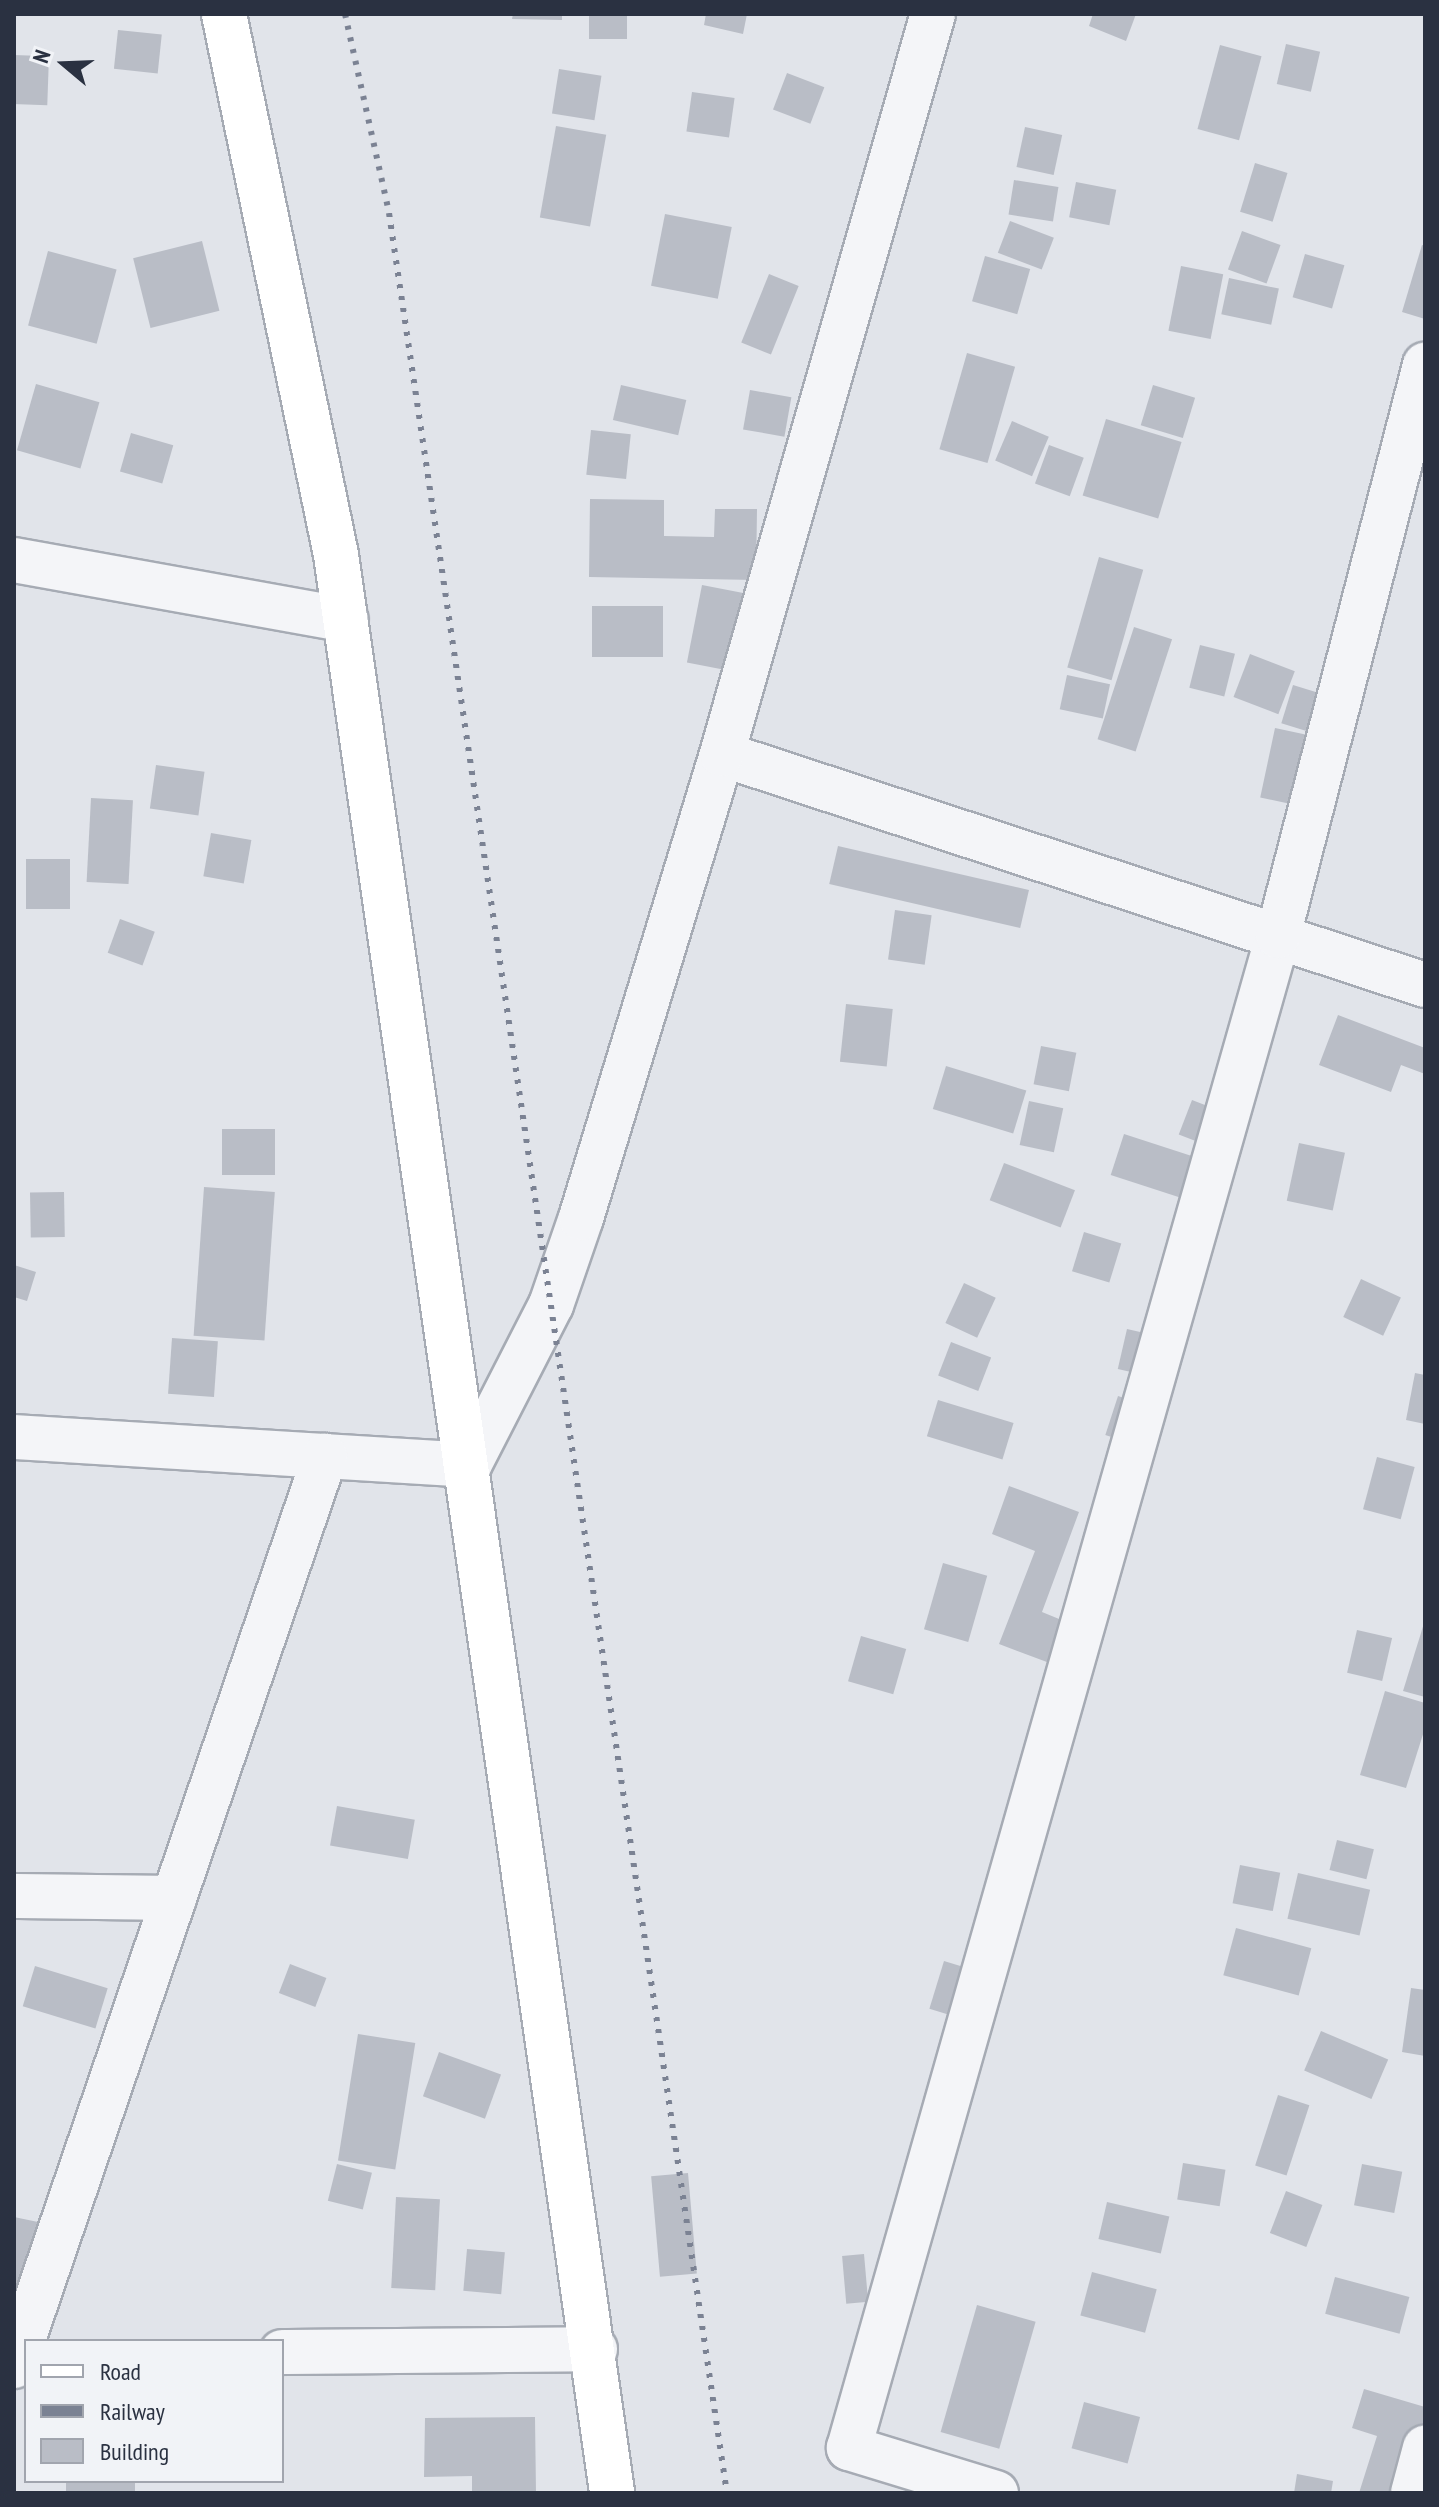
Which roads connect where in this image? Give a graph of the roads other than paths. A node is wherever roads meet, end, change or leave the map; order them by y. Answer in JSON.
{"nodes":[{"id":1,"x":224,"y":14,"type":"edge"},
{"id":2,"x":933,"y":14,"type":"edge"},
{"id":3,"x":1425,"y":365,"type":"edge"},
{"id":4,"x":14,"y":560,"type":"edge"},
{"id":5,"x":346,"y":620,"type":"junction"},
{"id":6,"x":722,"y":754,"type":"junction"},
{"id":7,"x":1278,"y":936,"type":"junction"},
{"id":8,"x":1425,"y":985,"type":"edge"},
{"id":9,"x":14,"y":1437,"type":"edge"},
{"id":10,"x":325,"y":1456,"type":"junction"},
{"id":11,"x":469,"y":1465,"type":"junction"},
{"id":12,"x":14,"y":1896,"type":"edge"},
{"id":13,"x":174,"y":1898,"type":"junction"},
{"id":14,"x":24,"y":2339,"type":"edge"},
{"id":15,"x":595,"y":2349,"type":"junction"},
{"id":16,"x":284,"y":2352,"type":"edge"},
{"id":17,"x":1425,"y":2448,"type":"edge"},
{"id":18,"x":612,"y":2493,"type":"edge"},
{"id":19,"x":996,"y":2493,"type":"edge"},
{"id":20,"x":1413,"y":2493,"type":"edge"}],
"edges":[{"from":1,"to":5,"type":"street"},
{"from":2,"to":6,"type":"street"},
{"from":3,"to":7,"type":"street"},
{"from":4,"to":5,"type":"street"},
{"from":5,"to":11,"type":"street"},
{"from":6,"to":7,"type":"street"},
{"from":6,"to":11,"type":"street"},
{"from":7,"to":8,"type":"street"},
{"from":7,"to":19,"type":"street"},
{"from":9,"to":10,"type":"street"},
{"from":10,"to":11,"type":"street"},
{"from":10,"to":13,"type":"street"},
{"from":11,"to":15,"type":"street"},
{"from":12,"to":13,"type":"street"},
{"from":13,"to":14,"type":"street"},
{"from":15,"to":16,"type":"street"},
{"from":15,"to":18,"type":"street"},
{"from":17,"to":20,"type":"street"}]}
